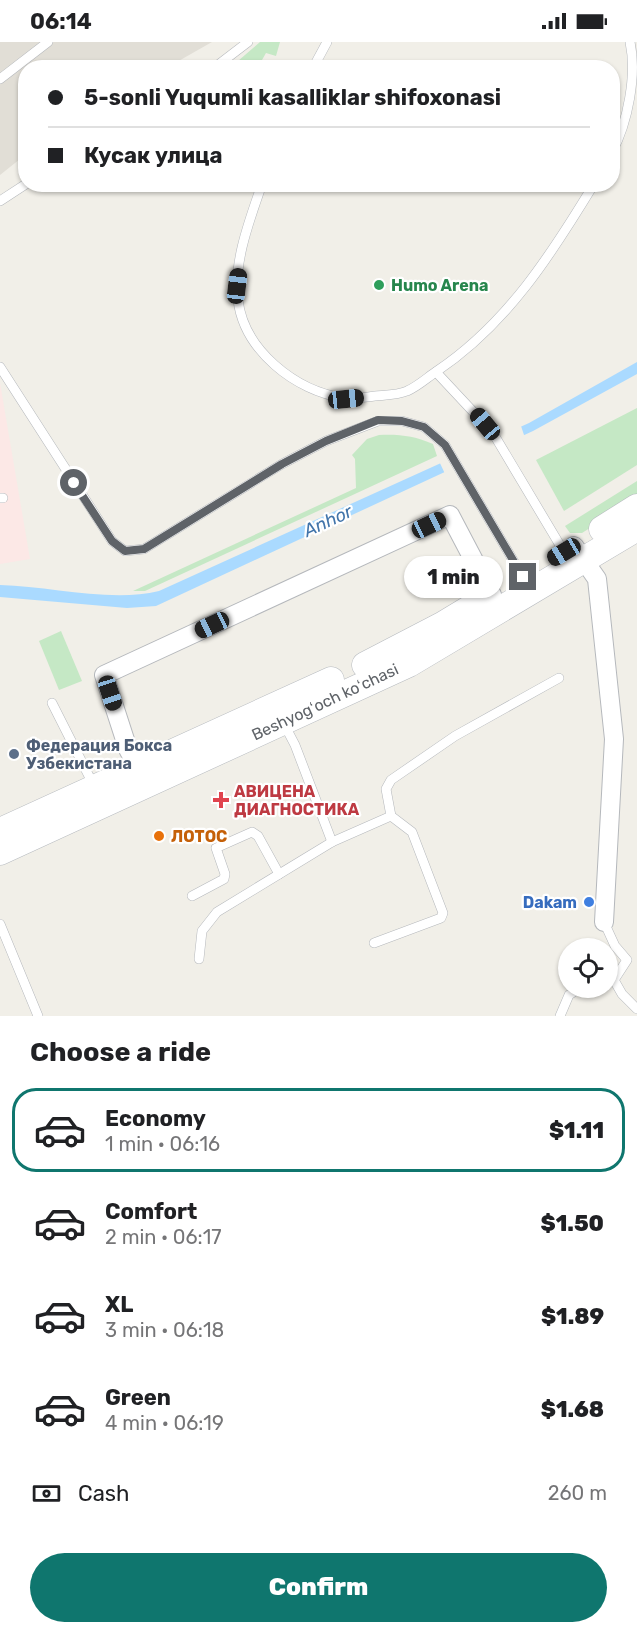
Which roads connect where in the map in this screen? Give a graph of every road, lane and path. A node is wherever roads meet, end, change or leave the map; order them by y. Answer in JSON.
{"nodes":[{"id":1,"x":48,"y":42,"type":"edge"},
{"id":2,"x":248,"y":42,"type":"edge"},
{"id":3,"x":327,"y":42,"type":"edge"},
{"id":4,"x":630,"y":42,"type":"edge"},
{"id":5,"x":25,"y":60,"type":"edge"},
{"id":6,"x":224,"y":60,"type":"edge"},
{"id":7,"x":317,"y":60,"type":"edge"},
{"id":8,"x":18,"y":66,"type":"edge"},
{"id":9,"x":0,"y":80,"type":"edge"},
{"id":10,"x":620,"y":137,"type":"edge"},
{"id":11,"x":18,"y":189,"type":"edge"},
{"id":12,"x":260,"y":192,"type":"edge"},
{"id":13,"x":589,"y":192,"type":"edge"},
{"id":14,"x":0,"y":201,"type":"edge"},
{"id":15,"x":0,"y":367,"type":"edge"},
{"id":16,"x":436,"y":372,"type":"junction"},
{"id":17,"x":637,"y":507,"type":"edge"},
{"id":18,"x":637,"y":528,"type":"edge"},
{"id":19,"x":574,"y":553,"type":"junction"},
{"id":20,"x":523,"y":577,"type":"junction"},
{"id":21,"x":492,"y":595,"type":"junction"},
{"id":22,"x":559,"y":678,"type":"dead end"},
{"id":23,"x":52,"y":703,"type":"dead end"},
{"id":24,"x":283,"y":722,"type":"junction"},
{"id":25,"x":138,"y":768,"type":"junction"},
{"id":26,"x":95,"y":788,"type":"junction"},
{"id":27,"x":391,"y":816,"type":"junction"},
{"id":28,"x":0,"y":831,"type":"edge"},
{"id":29,"x":332,"y":842,"type":"junction"},
{"id":30,"x":0,"y":852,"type":"edge"},
{"id":31,"x":279,"y":874,"type":"junction"},
{"id":32,"x":192,"y":896,"type":"dead end"},
{"id":33,"x":604,"y":922,"type":"joint"},
{"id":34,"x":0,"y":924,"type":"edge"},
{"id":35,"x":374,"y":943,"type":"dead end"},
{"id":36,"x":199,"y":959,"type":"dead end"},
{"id":37,"x":627,"y":960,"type":"junction"},
{"id":38,"x":637,"y":964,"type":"edge"},
{"id":39,"x":618,"y":970,"type":"edge"},
{"id":40,"x":618,"y":989,"type":"edge"},
{"id":41,"x":568,"y":998,"type":"edge"},
{"id":42,"x":637,"y":1010,"type":"edge"},
{"id":43,"x":38,"y":1016,"type":"edge"},
{"id":44,"x":560,"y":1016,"type":"edge"}],
"edges":[{"from":1,"to":5,"type":"lane"},
{"from":2,"to":6,"type":"lane"},
{"from":3,"to":7,"type":"lane"},
{"from":4,"to":10,"type":"lane"},
{"from":8,"to":9,"type":"lane"},
{"from":11,"to":14,"type":"lane"},
{"from":12,"to":16,"type":"lane"},
{"from":13,"to":16,"type":"lane"},
{"from":15,"to":20,"type":"lane"},
{"from":16,"to":19,"type":"lane"},
{"from":17,"to":19,"type":"main road","name":"Beshyogʻoch koʻchasi"},
{"from":18,"to":19,"type":"main road","name":"Beshyogʻoch koʻchasi"},
{"from":19,"to":20,"type":"main road","name":"Beshyogʻoch koʻchasi"},
{"from":19,"to":24,"type":"main road","name":"Beshyogʻoch koʻchasi"},
{"from":19,"to":33,"type":"street"},
{"from":20,"to":21,"type":"main road","name":"Beshyogʻoch koʻchasi"},
{"from":21,"to":25,"type":"main road","name":"Beshyogʻoch koʻchasi"},
{"from":21,"to":25,"type":"street"},
{"from":22,"to":27,"type":"lane"},
{"from":23,"to":26,"type":"lane"},
{"from":24,"to":29,"type":"lane"},
{"from":24,"to":30,"type":"main road","name":"Beshyogʻoch koʻchasi"},
{"from":25,"to":26,"type":"main road","name":"Beshyogʻoch koʻchasi"},
{"from":26,"to":28,"type":"main road","name":"Beshyogʻoch koʻchasi"},
{"from":27,"to":29,"type":"lane"},
{"from":27,"to":35,"type":"lane"},
{"from":29,"to":31,"type":"lane"},
{"from":31,"to":32,"type":"lane"},
{"from":31,"to":36,"type":"lane"},
{"from":33,"to":37,"type":"lane"},
{"from":34,"to":43,"type":"lane"},
{"from":37,"to":38,"type":"lane"},
{"from":37,"to":39,"type":"lane"},
{"from":40,"to":42,"type":"lane"},
{"from":41,"to":44,"type":"lane"}]}
